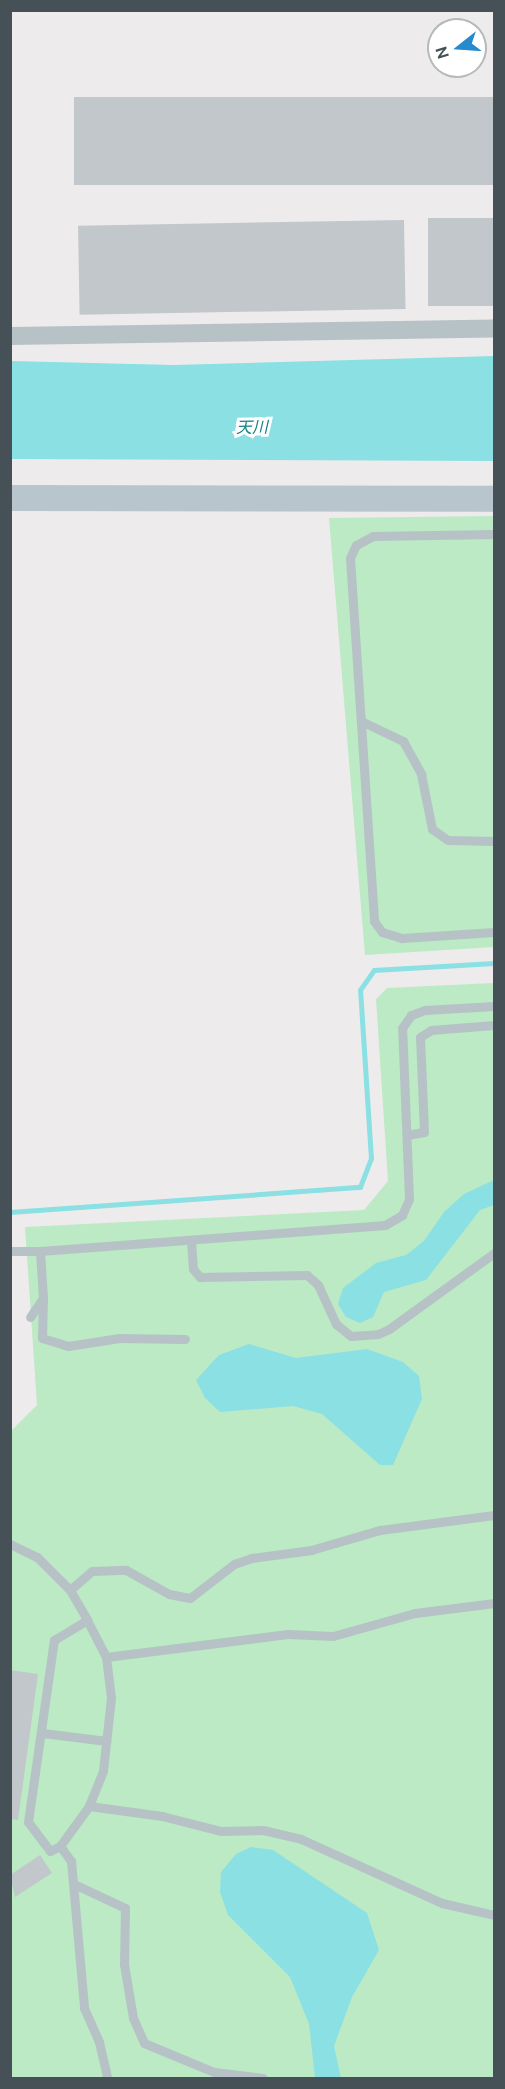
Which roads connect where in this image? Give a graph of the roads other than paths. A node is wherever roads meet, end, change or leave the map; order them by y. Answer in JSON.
{"nodes":[{"id":1,"x":495,"y":328,"type":"edge"},
{"id":2,"x":10,"y":336,"type":"edge"},
{"id":3,"x":10,"y":498,"type":"edge"},
{"id":4,"x":495,"y":499,"type":"edge"},
{"id":5,"x":495,"y":534,"type":"edge"},
{"id":6,"x":361,"y":721,"type":"junction"},
{"id":7,"x":495,"y":841,"type":"edge"},
{"id":8,"x":495,"y":932,"type":"edge"},
{"id":9,"x":495,"y":1006,"type":"edge"},
{"id":10,"x":495,"y":1025,"type":"edge"},
{"id":11,"x":407,"y":1135,"type":"junction"},
{"id":12,"x":191,"y":1241,"type":"junction"},
{"id":13,"x":10,"y":1251,"type":"edge"},
{"id":14,"x":40,"y":1251,"type":"junction"},
{"id":15,"x":495,"y":1253,"type":"edge"},
{"id":16,"x":43,"y":1298,"type":"junction"},
{"id":17,"x":30,"y":1317,"type":"dead end"},
{"id":18,"x":185,"y":1339,"type":"dead end"},
{"id":19,"x":495,"y":1515,"type":"edge"},
{"id":20,"x":10,"y":1544,"type":"edge"},
{"id":21,"x":70,"y":1590,"type":"junction"},
{"id":22,"x":495,"y":1603,"type":"edge"},
{"id":23,"x":87,"y":1620,"type":"junction"},
{"id":24,"x":106,"y":1657,"type":"junction"},
{"id":25,"x":43,"y":1733,"type":"junction"},
{"id":26,"x":107,"y":1741,"type":"junction"},
{"id":27,"x":89,"y":1806,"type":"junction"},
{"id":28,"x":60,"y":1846,"type":"junction"},
{"id":29,"x":76,"y":1885,"type":"junction"},
{"id":30,"x":495,"y":1915,"type":"edge"},
{"id":31,"x":106,"y":2079,"type":"edge"},
{"id":32,"x":262,"y":2079,"type":"edge"}],
"edges":[{"from":1,"to":2,"type":"street"},
{"from":3,"to":4,"type":"street"},
{"from":5,"to":6,"type":"lane"},
{"from":6,"to":7,"type":"lane"},
{"from":6,"to":8,"type":"lane"},
{"from":9,"to":11,"type":"lane"},
{"from":10,"to":11,"type":"lane"},
{"from":11,"to":12,"type":"lane"},
{"from":12,"to":14,"type":"lane"},
{"from":12,"to":15,"type":"lane"},
{"from":13,"to":14,"type":"lane"},
{"from":14,"to":16,"type":"lane"},
{"from":16,"to":17,"type":"lane"},
{"from":16,"to":18,"type":"lane"},
{"from":19,"to":21,"type":"lane"},
{"from":20,"to":21,"type":"lane"},
{"from":21,"to":23,"type":"lane"},
{"from":22,"to":24,"type":"lane"},
{"from":23,"to":24,"type":"lane"},
{"from":23,"to":25,"type":"lane"},
{"from":24,"to":26,"type":"lane"},
{"from":25,"to":26,"type":"lane"},
{"from":25,"to":28,"type":"lane"},
{"from":26,"to":27,"type":"lane"},
{"from":27,"to":28,"type":"lane"},
{"from":27,"to":30,"type":"lane"},
{"from":28,"to":29,"type":"lane"},
{"from":29,"to":31,"type":"lane"},
{"from":29,"to":32,"type":"lane"}]}
